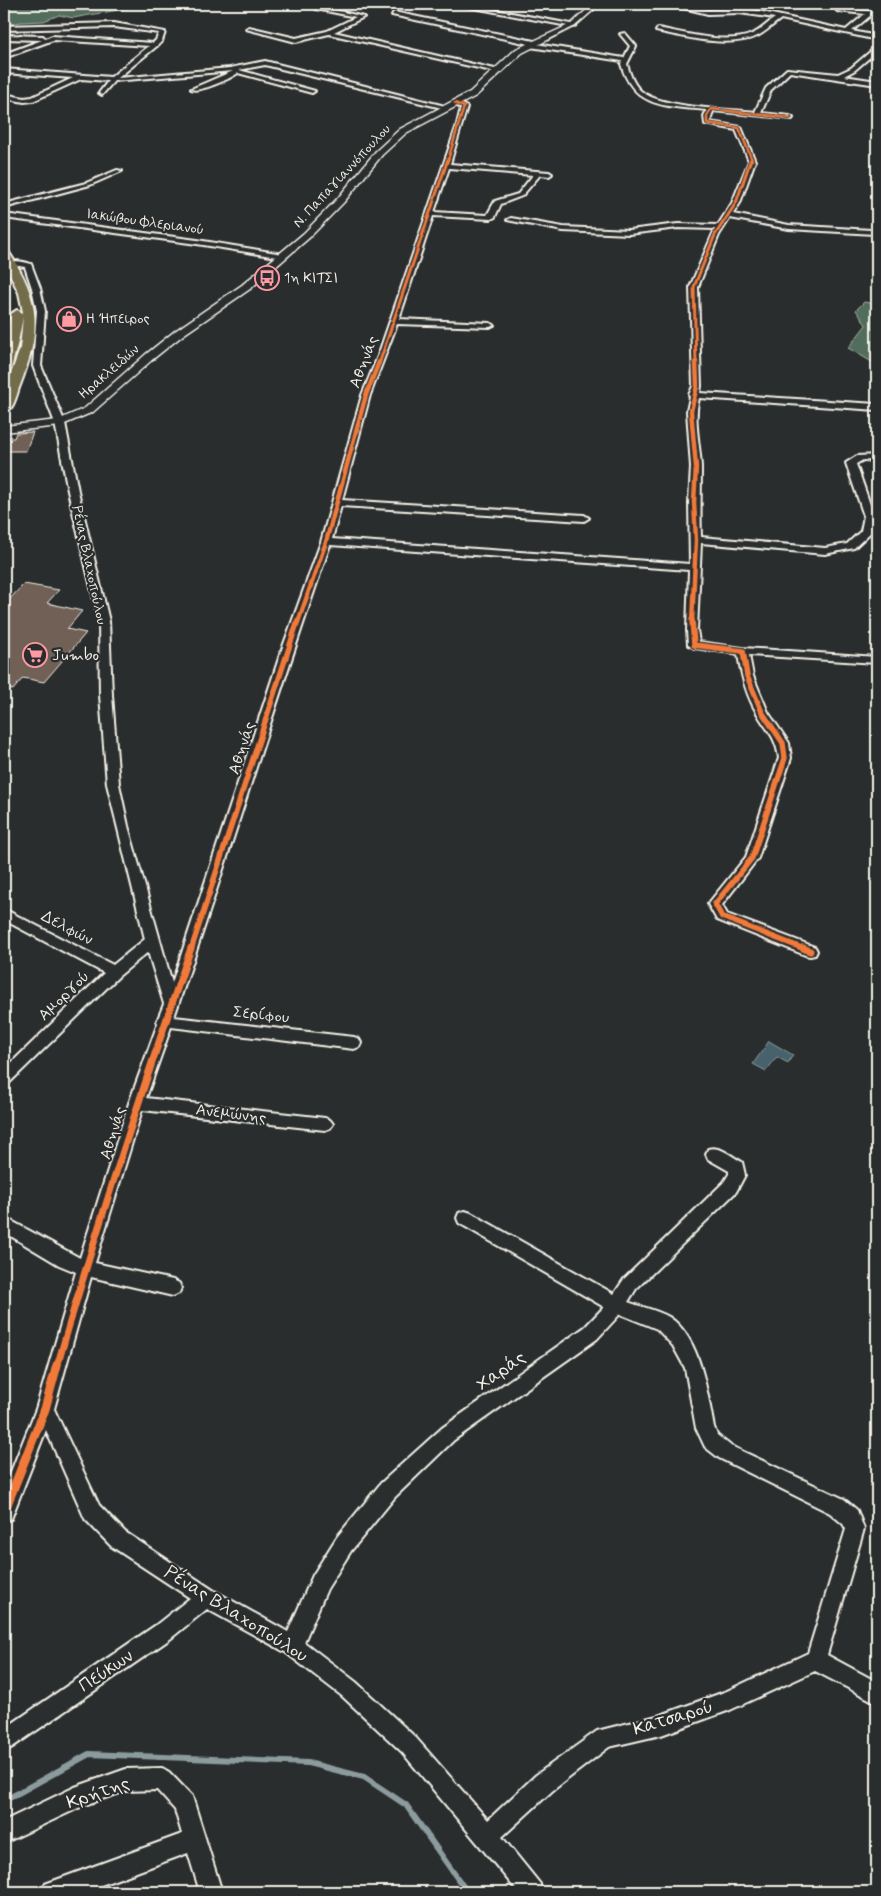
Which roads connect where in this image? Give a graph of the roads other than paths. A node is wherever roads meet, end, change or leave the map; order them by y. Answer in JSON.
{"nodes":[{"id":1,"x":457,"y":4,"type":"edge"},
{"id":2,"x":597,"y":4,"type":"edge"},
{"id":3,"x":669,"y":4,"type":"edge"},
{"id":4,"x":877,"y":7,"type":"edge"},
{"id":5,"x":318,"y":8,"type":"dead end"},
{"id":6,"x":766,"y":8,"type":"dead end"},
{"id":7,"x":837,"y":9,"type":"dead end"},
{"id":8,"x":758,"y":13,"type":"junction"},
{"id":9,"x":870,"y":13,"type":"junction"},
{"id":10,"x":394,"y":14,"type":"dead end"},
{"id":11,"x":90,"y":18,"type":"dead end"},
{"id":12,"x":779,"y":18,"type":"junction"},
{"id":13,"x":76,"y":25,"type":"junction"},
{"id":14,"x":573,"y":25,"type":"junction"},
{"id":15,"x":4,"y":28,"type":"edge"},
{"id":16,"x":249,"y":29,"type":"dead end"},
{"id":17,"x":658,"y":30,"type":"dead end"},
{"id":18,"x":329,"y":32,"type":"junction"},
{"id":19,"x":847,"y":32,"type":"junction"},
{"id":20,"x":623,"y":34,"type":"dead end"},
{"id":21,"x":4,"y":37,"type":"edge"},
{"id":22,"x":876,"y":37,"type":"edge"},
{"id":23,"x":48,"y":38,"type":"junction"},
{"id":24,"x":532,"y":44,"type":"junction"},
{"id":25,"x":12,"y":46,"type":"dead end"},
{"id":26,"x":155,"y":46,"type":"junction"},
{"id":27,"x":27,"y":47,"type":"junction"},
{"id":28,"x":877,"y":48,"type":"edge"},
{"id":29,"x":4,"y":56,"type":"edge"},
{"id":30,"x":625,"y":60,"type":"junction"},
{"id":31,"x":230,"y":70,"type":"junction"},
{"id":32,"x":496,"y":70,"type":"junction"},
{"id":33,"x":4,"y":71,"type":"edge"},
{"id":34,"x":238,"y":72,"type":"junction"},
{"id":35,"x":839,"y":76,"type":"junction"},
{"id":36,"x":80,"y":77,"type":"junction"},
{"id":37,"x":112,"y":80,"type":"junction"},
{"id":38,"x":877,"y":83,"type":"edge"},
{"id":39,"x":194,"y":89,"type":"dead end"},
{"id":40,"x":312,"y":91,"type":"dead end"},
{"id":41,"x":102,"y":93,"type":"dead end"},
{"id":42,"x":4,"y":96,"type":"edge"},
{"id":43,"x":451,"y":105,"type":"junction"},
{"id":44,"x":711,"y":109,"type":"junction"},
{"id":45,"x":757,"y":115,"type":"junction"},
{"id":46,"x":790,"y":118,"type":"dead end"},
{"id":47,"x":446,"y":166,"type":"junction"},
{"id":48,"x":119,"y":171,"type":"dead end"},
{"id":49,"x":549,"y":174,"type":"dead end"},
{"id":50,"x":537,"y":175,"type":"dead end"},
{"id":51,"x":4,"y":206,"type":"edge"},
{"id":52,"x":431,"y":214,"type":"junction"},
{"id":53,"x":728,"y":215,"type":"junction"},
{"id":54,"x":4,"y":216,"type":"edge"},
{"id":55,"x":511,"y":220,"type":"dead end"},
{"id":56,"x":720,"y":227,"type":"junction"},
{"id":57,"x":871,"y":232,"type":"dead end"},
{"id":58,"x":283,"y":256,"type":"junction"},
{"id":59,"x":6,"y":264,"type":"edge"},
{"id":60,"x":394,"y":321,"type":"junction"},
{"id":61,"x":490,"y":325,"type":"dead end"},
{"id":62,"x":8,"y":339,"type":"edge"},
{"id":63,"x":4,"y":369,"type":"edge"},
{"id":64,"x":693,"y":395,"type":"junction"},
{"id":65,"x":877,"y":407,"type":"edge"},
{"id":66,"x":4,"y":409,"type":"edge"},
{"id":67,"x":4,"y":422,"type":"edge"},
{"id":68,"x":60,"y":423,"type":"junction"},
{"id":69,"x":44,"y":425,"type":"junction"},
{"id":70,"x":4,"y":429,"type":"edge"},
{"id":71,"x":877,"y":458,"type":"edge"},
{"id":72,"x":336,"y":504,"type":"junction"},
{"id":73,"x":873,"y":515,"type":"edge"},
{"id":74,"x":584,"y":518,"type":"dead end"},
{"id":75,"x":696,"y":540,"type":"junction"},
{"id":76,"x":326,"y":542,"type":"junction"},
{"id":77,"x":694,"y":567,"type":"junction"},
{"id":78,"x":743,"y":651,"type":"junction"},
{"id":79,"x":877,"y":660,"type":"edge"},
{"id":80,"x":4,"y":914,"type":"edge"},
{"id":81,"x":152,"y":941,"type":"junction"},
{"id":82,"x":810,"y":951,"type":"dead end"},
{"id":83,"x":114,"y":972,"type":"junction"},
{"id":84,"x":171,"y":1003,"type":"junction"},
{"id":85,"x":164,"y":1021,"type":"junction"},
{"id":86,"x":354,"y":1043,"type":"dead end"},
{"id":87,"x":4,"y":1079,"type":"edge"},
{"id":88,"x":137,"y":1103,"type":"junction"},
{"id":89,"x":325,"y":1124,"type":"dead end"},
{"id":90,"x":714,"y":1154,"type":"dead end"},
{"id":91,"x":465,"y":1218,"type":"dead end"},
{"id":92,"x":4,"y":1224,"type":"edge"},
{"id":93,"x":85,"y":1268,"type":"junction"},
{"id":94,"x":173,"y":1288,"type":"dead end"},
{"id":95,"x":617,"y":1305,"type":"junction"},
{"id":96,"x":45,"y":1409,"type":"junction"},
{"id":97,"x":4,"y":1512,"type":"edge"},
{"id":98,"x":206,"y":1597,"type":"junction"},
{"id":99,"x":292,"y":1645,"type":"junction"},
{"id":100,"x":816,"y":1660,"type":"junction"},
{"id":101,"x":877,"y":1693,"type":"edge"},
{"id":102,"x":4,"y":1741,"type":"edge"},
{"id":103,"x":4,"y":1832,"type":"edge"},
{"id":104,"x":487,"y":1836,"type":"junction"},
{"id":105,"x":195,"y":1840,"type":"junction"},
{"id":106,"x":53,"y":1892,"type":"edge"},
{"id":107,"x":211,"y":1892,"type":"edge"},
{"id":108,"x":532,"y":1892,"type":"edge"}],
"edges":[{"from":1,"to":14,"type":"street"},
{"from":2,"to":14,"type":"street","name":"Ν. Παπαγιαννόπουλου"},
{"from":3,"to":8,"type":"street"},
{"from":4,"to":9,"type":"street"},
{"from":5,"to":18,"type":"street"},
{"from":6,"to":8,"type":"street"},
{"from":7,"to":9,"type":"street"},
{"from":8,"to":12,"type":"street"},
{"from":9,"to":19,"type":"street"},
{"from":10,"to":24,"type":"street"},
{"from":11,"to":13,"type":"street"},
{"from":12,"to":17,"type":"street"},
{"from":12,"to":19,"type":"street"},
{"from":13,"to":15,"type":"street"},
{"from":13,"to":26,"type":"street"},
{"from":14,"to":24,"type":"street","name":"Ν. Παπαγιαννόπουλου"},
{"from":16,"to":18,"type":"street"},
{"from":18,"to":32,"type":"street"},
{"from":19,"to":22,"type":"street"},
{"from":20,"to":30,"type":"street"},
{"from":21,"to":23,"type":"street"},
{"from":23,"to":26,"type":"street"},
{"from":23,"to":27,"type":"street"},
{"from":24,"to":30,"type":"street"},
{"from":24,"to":32,"type":"street","name":"Ν. Παπαγιαννόπουλου"},
{"from":25,"to":27,"type":"street"},
{"from":26,"to":37,"type":"street"},
{"from":27,"to":29,"type":"street"},
{"from":28,"to":35,"type":"street"},
{"from":30,"to":44,"type":"street"},
{"from":31,"to":34,"type":"street"},
{"from":31,"to":37,"type":"street"},
{"from":31,"to":43,"type":"street"},
{"from":32,"to":43,"type":"street","name":"Ν. Παπαγιαννόπουλου"},
{"from":33,"to":36,"type":"street"},
{"from":34,"to":39,"type":"street"},
{"from":34,"to":40,"type":"street"},
{"from":35,"to":38,"type":"street"},
{"from":35,"to":45,"type":"street"},
{"from":36,"to":37,"type":"street"},
{"from":36,"to":42,"type":"street"},
{"from":37,"to":41,"type":"street"},
{"from":43,"to":47,"type":"street","name":"Αθηνάς"},
{"from":43,"to":58,"type":"street","name":"Ν. Παπαγιαννόπουλου"},
{"from":44,"to":45,"type":"street"},
{"from":44,"to":53,"type":"street"},
{"from":45,"to":46,"type":"street"},
{"from":47,"to":49,"type":"street"},
{"from":47,"to":52,"type":"street","name":"Αθηνάς"},
{"from":48,"to":51,"type":"street"},
{"from":50,"to":52,"type":"street"},
{"from":52,"to":60,"type":"street","name":"Αθηνάς"},
{"from":53,"to":56,"type":"street"},
{"from":53,"to":57,"type":"street"},
{"from":54,"to":58,"type":"street","name":"Ιακώβου Φλεριανού"},
{"from":55,"to":56,"type":"street"},
{"from":56,"to":64,"type":"street"},
{"from":58,"to":68,"type":"street","name":"Ηρακλειδών"},
{"from":59,"to":62,"type":"main road"},
{"from":59,"to":66,"type":"main road"},
{"from":59,"to":68,"type":"street","name":"Ρένας Βλαχοπούλου"},
{"from":60,"to":61,"type":"street"},
{"from":60,"to":72,"type":"street","name":"Αθηνάς"},
{"from":62,"to":63,"type":"main road"},
{"from":64,"to":65,"type":"street"},
{"from":64,"to":75,"type":"street"},
{"from":67,"to":69,"type":"street","name":"Ηρακλειδών"},
{"from":68,"to":69,"type":"street","name":"Ηρακλειδών"},
{"from":68,"to":81,"type":"street","name":"Ρένας Βλαχοπούλου"},
{"from":69,"to":70,"type":"street","name":"Ηρακλειδών"},
{"from":71,"to":73,"type":"street"},
{"from":72,"to":74,"type":"street"},
{"from":72,"to":76,"type":"street","name":"Αθηνάς"},
{"from":73,"to":75,"type":"street"},
{"from":75,"to":77,"type":"street"},
{"from":76,"to":77,"type":"street"},
{"from":76,"to":84,"type":"street","name":"Αθηνάς"},
{"from":77,"to":78,"type":"street"},
{"from":78,"to":79,"type":"street"},
{"from":78,"to":82,"type":"street"},
{"from":80,"to":83,"type":"street","name":"Δελφών"},
{"from":81,"to":83,"type":"street","name":"Αμοργού"},
{"from":81,"to":84,"type":"street","name":"Ρένας Βλαχοπούλου"},
{"from":83,"to":87,"type":"street","name":"Αμοργού"},
{"from":84,"to":85,"type":"street","name":"Αθηνάς"},
{"from":85,"to":86,"type":"street","name":"Σερίφου"},
{"from":85,"to":88,"type":"street","name":"Αθηνάς"},
{"from":88,"to":89,"type":"street","name":"Ανεμώνης"},
{"from":88,"to":93,"type":"street","name":"Αθηνάς"},
{"from":90,"to":95,"type":"street","name":"Χαράς"},
{"from":91,"to":95,"type":"street"},
{"from":92,"to":93,"type":"street"},
{"from":93,"to":94,"type":"street"},
{"from":93,"to":96,"type":"street","name":"Αθηνάς"},
{"from":95,"to":99,"type":"street","name":"Χαράς"},
{"from":95,"to":100,"type":"street"},
{"from":96,"to":97,"type":"street","name":"Αθηνάς"},
{"from":96,"to":98,"type":"street","name":"Ρένας Βλαχοπούλου"},
{"from":98,"to":99,"type":"street","name":"Ρένας Βλαχοπούλου"},
{"from":98,"to":102,"type":"street","name":"Πεύκων"},
{"from":99,"to":104,"type":"street","name":"Ρένας Βλαχοπούλου"},
{"from":100,"to":101,"type":"street"},
{"from":100,"to":104,"type":"street","name":"Κατσαρού"},
{"from":103,"to":105,"type":"street","name":"Κρήτης"},
{"from":104,"to":108,"type":"street","name":"Ρένας Βλαχοπούλου"},
{"from":105,"to":106,"type":"street"},
{"from":105,"to":107,"type":"street","name":"Κρήτης"}]}
